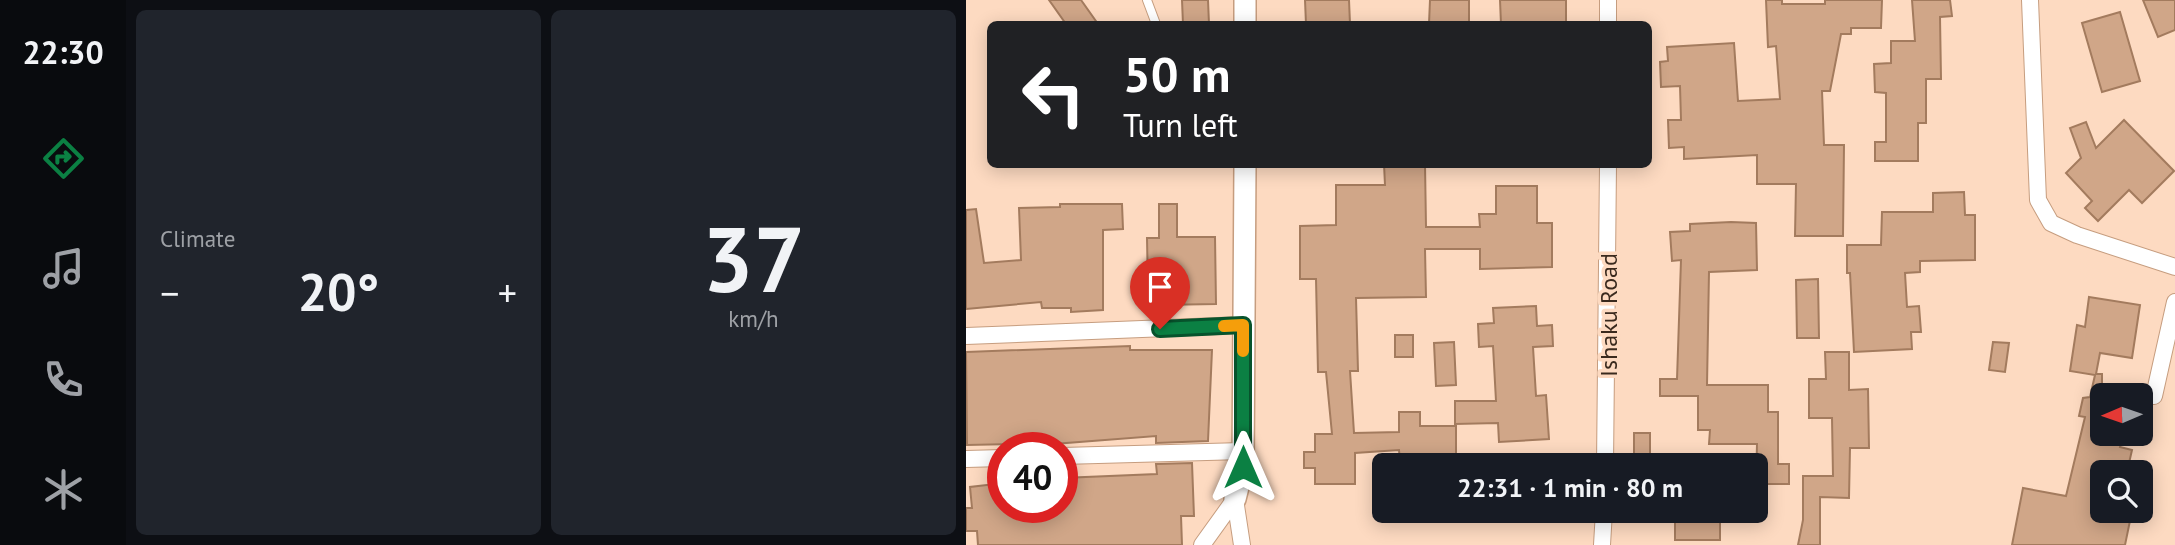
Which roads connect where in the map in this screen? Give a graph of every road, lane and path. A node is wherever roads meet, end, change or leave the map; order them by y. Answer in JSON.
{"nodes":[{"id":1,"x":1147,"y":0,"type":"edge"},
{"id":2,"x":1245,"y":0,"type":"edge"},
{"id":3,"x":1608,"y":0,"type":"edge"},
{"id":4,"x":2030,"y":0,"type":"edge"},
{"id":5,"x":1155,"y":21,"type":"edge"},
{"id":6,"x":1245,"y":21,"type":"edge"},
{"id":7,"x":1608,"y":21,"type":"edge"},
{"id":8,"x":1245,"y":168,"type":"edge"},
{"id":9,"x":1608,"y":168,"type":"edge"},
{"id":10,"x":2175,"y":267,"type":"edge"},
{"id":11,"x":2175,"y":302,"type":"edge"},
{"id":12,"x":1243,"y":325,"type":"junction"},
{"id":13,"x":966,"y":336,"type":"edge"},
{"id":14,"x":2154,"y":396,"type":"dead end"},
{"id":15,"x":1243,"y":451,"type":"junction"},
{"id":16,"x":1605,"y":453,"type":"edge"},
{"id":17,"x":1078,"y":456,"type":"edge"},
{"id":18,"x":987,"y":458,"type":"edge"},
{"id":19,"x":966,"y":459,"type":"edge"},
{"id":20,"x":1235,"y":499,"type":"junction"},
{"id":21,"x":1603,"y":523,"type":"edge"},
{"id":22,"x":1202,"y":545,"type":"edge"},
{"id":23,"x":1242,"y":545,"type":"edge"},
{"id":24,"x":1602,"y":545,"type":"edge"}],
"edges":[{"from":1,"to":5,"type":"lane"},
{"from":2,"to":6,"type":"street"},
{"from":3,"to":7,"type":"street"},
{"from":4,"to":10,"type":"street"},
{"from":8,"to":12,"type":"street"},
{"from":9,"to":16,"type":"street","name":"Ishaku Road"},
{"from":11,"to":14,"type":"street"},
{"from":12,"to":13,"type":"street"},
{"from":12,"to":15,"type":"street"},
{"from":15,"to":17,"type":"street"},
{"from":15,"to":20,"type":"street"},
{"from":18,"to":19,"type":"street"},
{"from":20,"to":22,"type":"street"},
{"from":20,"to":23,"type":"street"},
{"from":21,"to":24,"type":"street"}]}
